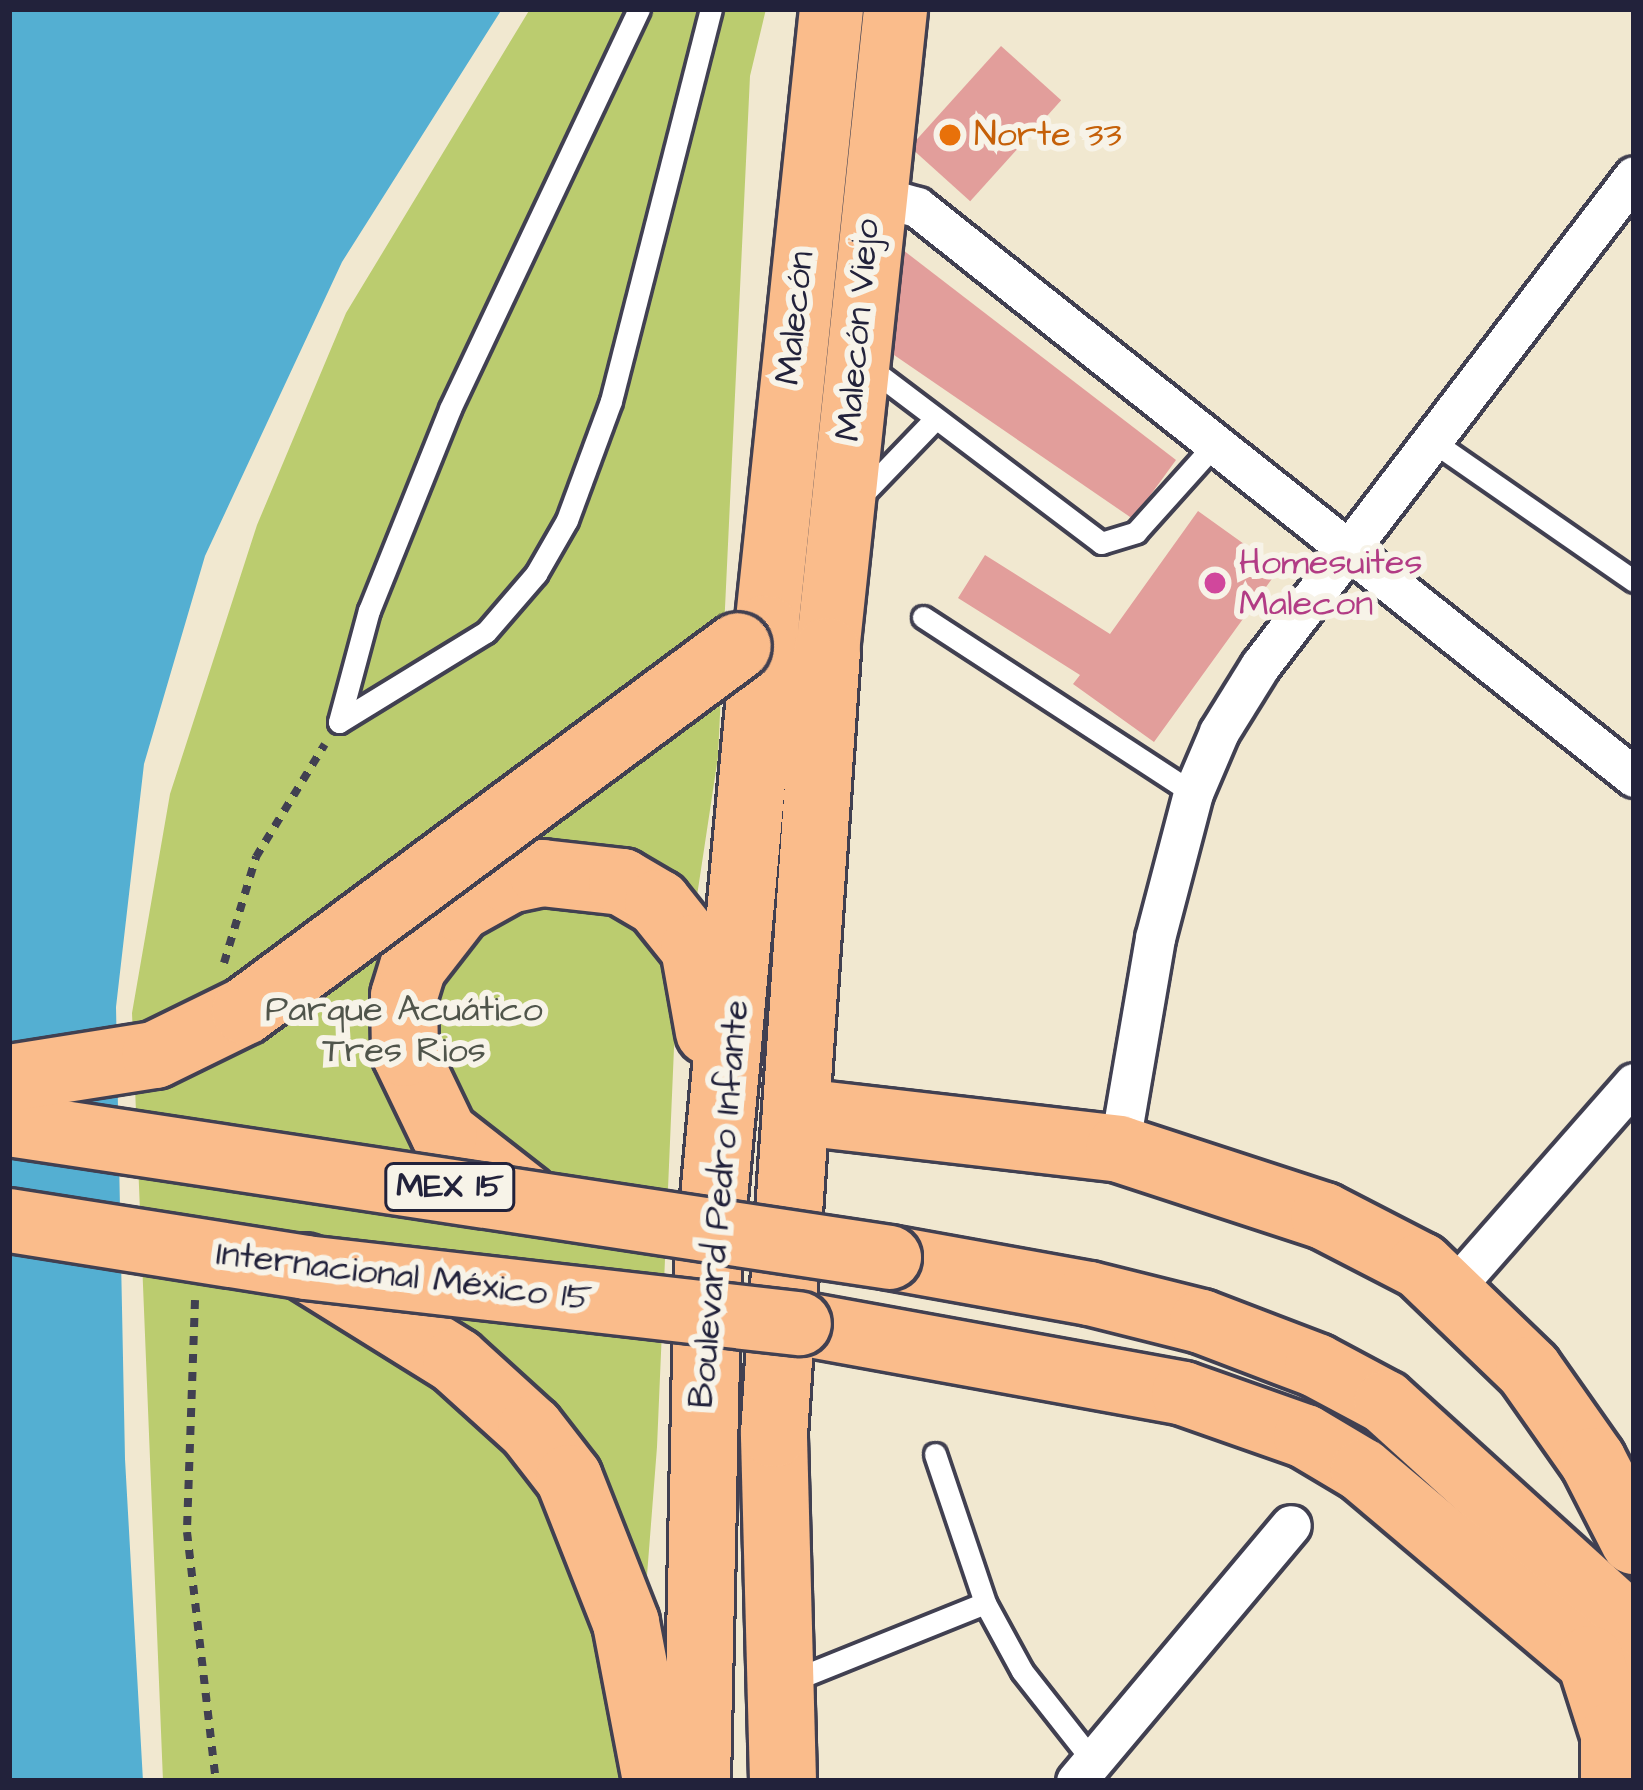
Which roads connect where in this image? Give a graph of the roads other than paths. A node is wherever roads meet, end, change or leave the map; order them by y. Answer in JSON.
{"nodes":[{"id":1,"x":639,"y":9,"type":"edge"},
{"id":2,"x":710,"y":9,"type":"edge"},
{"id":3,"x":831,"y":9,"type":"edge"},
{"id":4,"x":896,"y":9,"type":"edge"},
{"id":5,"x":1634,"y":176,"type":"edge"},
{"id":6,"x":871,"y":194,"type":"junction"},
{"id":7,"x":855,"y":360,"type":"junction"},
{"id":8,"x":935,"y":418,"type":"junction"},
{"id":9,"x":1431,"y":440,"type":"junction"},
{"id":10,"x":1216,"y":444,"type":"junction"},
{"id":11,"x":839,"y":529,"type":"junction"},
{"id":12,"x":1348,"y":550,"type":"junction"},
{"id":13,"x":1634,"y":550,"type":"edge"},
{"id":14,"x":1626,"y":576,"type":"edge"},
{"id":15,"x":923,"y":617,"type":"dead end"},
{"id":16,"x":752,"y":638,"type":"junction"},
{"id":17,"x":827,"y":651,"type":"joint"},
{"id":18,"x":1634,"y":777,"type":"edge"},
{"id":19,"x":1193,"y":793,"type":"junction"},
{"id":20,"x":9,"y":1078,"type":"edge"},
{"id":21,"x":1634,"y":1083,"type":"edge"},
{"id":22,"x":801,"y":1112,"type":"junction"},
{"id":23,"x":9,"y":1124,"type":"edge"},
{"id":24,"x":1119,"y":1149,"type":"junction"},
{"id":25,"x":526,"y":1198,"type":"junction"},
{"id":26,"x":9,"y":1220,"type":"edge"},
{"id":27,"x":708,"y":1264,"type":"junction"},
{"id":28,"x":305,"y":1268,"type":"junction"},
{"id":29,"x":1460,"y":1295,"type":"junction"},
{"id":30,"x":713,"y":1344,"type":"junction"},
{"id":31,"x":935,"y":1454,"type":"dead end"},
{"id":32,"x":1634,"y":1490,"type":"edge"},
{"id":33,"x":1291,"y":1525,"type":"dead end"},
{"id":34,"x":1634,"y":1541,"type":"edge"},
{"id":35,"x":985,"y":1603,"type":"junction"},
{"id":36,"x":1619,"y":1662,"type":"edge"},
{"id":37,"x":780,"y":1686,"type":"junction"},
{"id":38,"x":1084,"y":1771,"type":"edge"},
{"id":39,"x":776,"y":1774,"type":"edge"},
{"id":40,"x":656,"y":1781,"type":"edge"},
{"id":41,"x":698,"y":1781,"type":"edge"},
{"id":42,"x":1614,"y":1781,"type":"edge"}],
"edges":[{"from":1,"to":2,"type":"lane"},
{"from":3,"to":16,"type":"main road","name":"Malecón"},
{"from":4,"to":6,"type":"main road","name":"Malecón Viejo"},
{"from":5,"to":9,"type":"street"},
{"from":6,"to":7,"type":"main road","name":"Malecón Viejo"},
{"from":6,"to":10,"type":"street"},
{"from":7,"to":8,"type":"lane"},
{"from":7,"to":11,"type":"main road","name":"Malecón Viejo"},
{"from":8,"to":10,"type":"lane"},
{"from":8,"to":11,"type":"lane"},
{"from":9,"to":12,"type":"street"},
{"from":9,"to":14,"type":"lane"},
{"from":10,"to":12,"type":"street"},
{"from":11,"to":17,"type":"main road","name":"Malecón Viejo"},
{"from":12,"to":18,"type":"street"},
{"from":12,"to":19,"type":"street"},
{"from":13,"to":14,"type":"lane"},
{"from":15,"to":19,"type":"lane"},
{"from":16,"to":20,"type":"highway","bridge":true},
{"from":16,"to":27,"type":"highway","name":"Boulevard Pedro Infante"},
{"from":17,"to":22,"type":"highway","name":"Boulevard Pedro Infante"},
{"from":19,"to":24,"type":"street"},
{"from":21,"to":29,"type":"street"},
{"from":22,"to":24,"type":"highway"},
{"from":22,"to":37,"type":"highway","name":"Boulevard Pedro Infante"},
{"from":23,"to":25,"type":"main road","number":"MEX 15","bridge":true},
{"from":24,"to":29,"type":"highway"},
{"from":25,"to":27,"type":"highway"},
{"from":25,"to":36,"type":"main road","number":"MEX 15","bridge":true},
{"from":26,"to":28,"type":"main road","name":"Internacional México 15","bridge":true},
{"from":27,"to":30,"type":"highway","name":"Boulevard Pedro Infante"},
{"from":28,"to":36,"type":"main road","name":"Internacional México 15","bridge":true},
{"from":28,"to":40,"type":"highway"},
{"from":29,"to":32,"type":"street"},
{"from":29,"to":34,"type":"highway"},
{"from":30,"to":39,"type":"highway"},
{"from":30,"to":41,"type":"highway","name":"Boulevard Pedro Infante"},
{"from":31,"to":35,"type":"lane"},
{"from":33,"to":38,"type":"street"},
{"from":35,"to":37,"type":"lane"},
{"from":35,"to":38,"type":"lane"},
{"from":36,"to":42,"type":"highway"},
{"from":37,"to":39,"type":"highway","name":"Boulevard Pedro Infante"}]}
